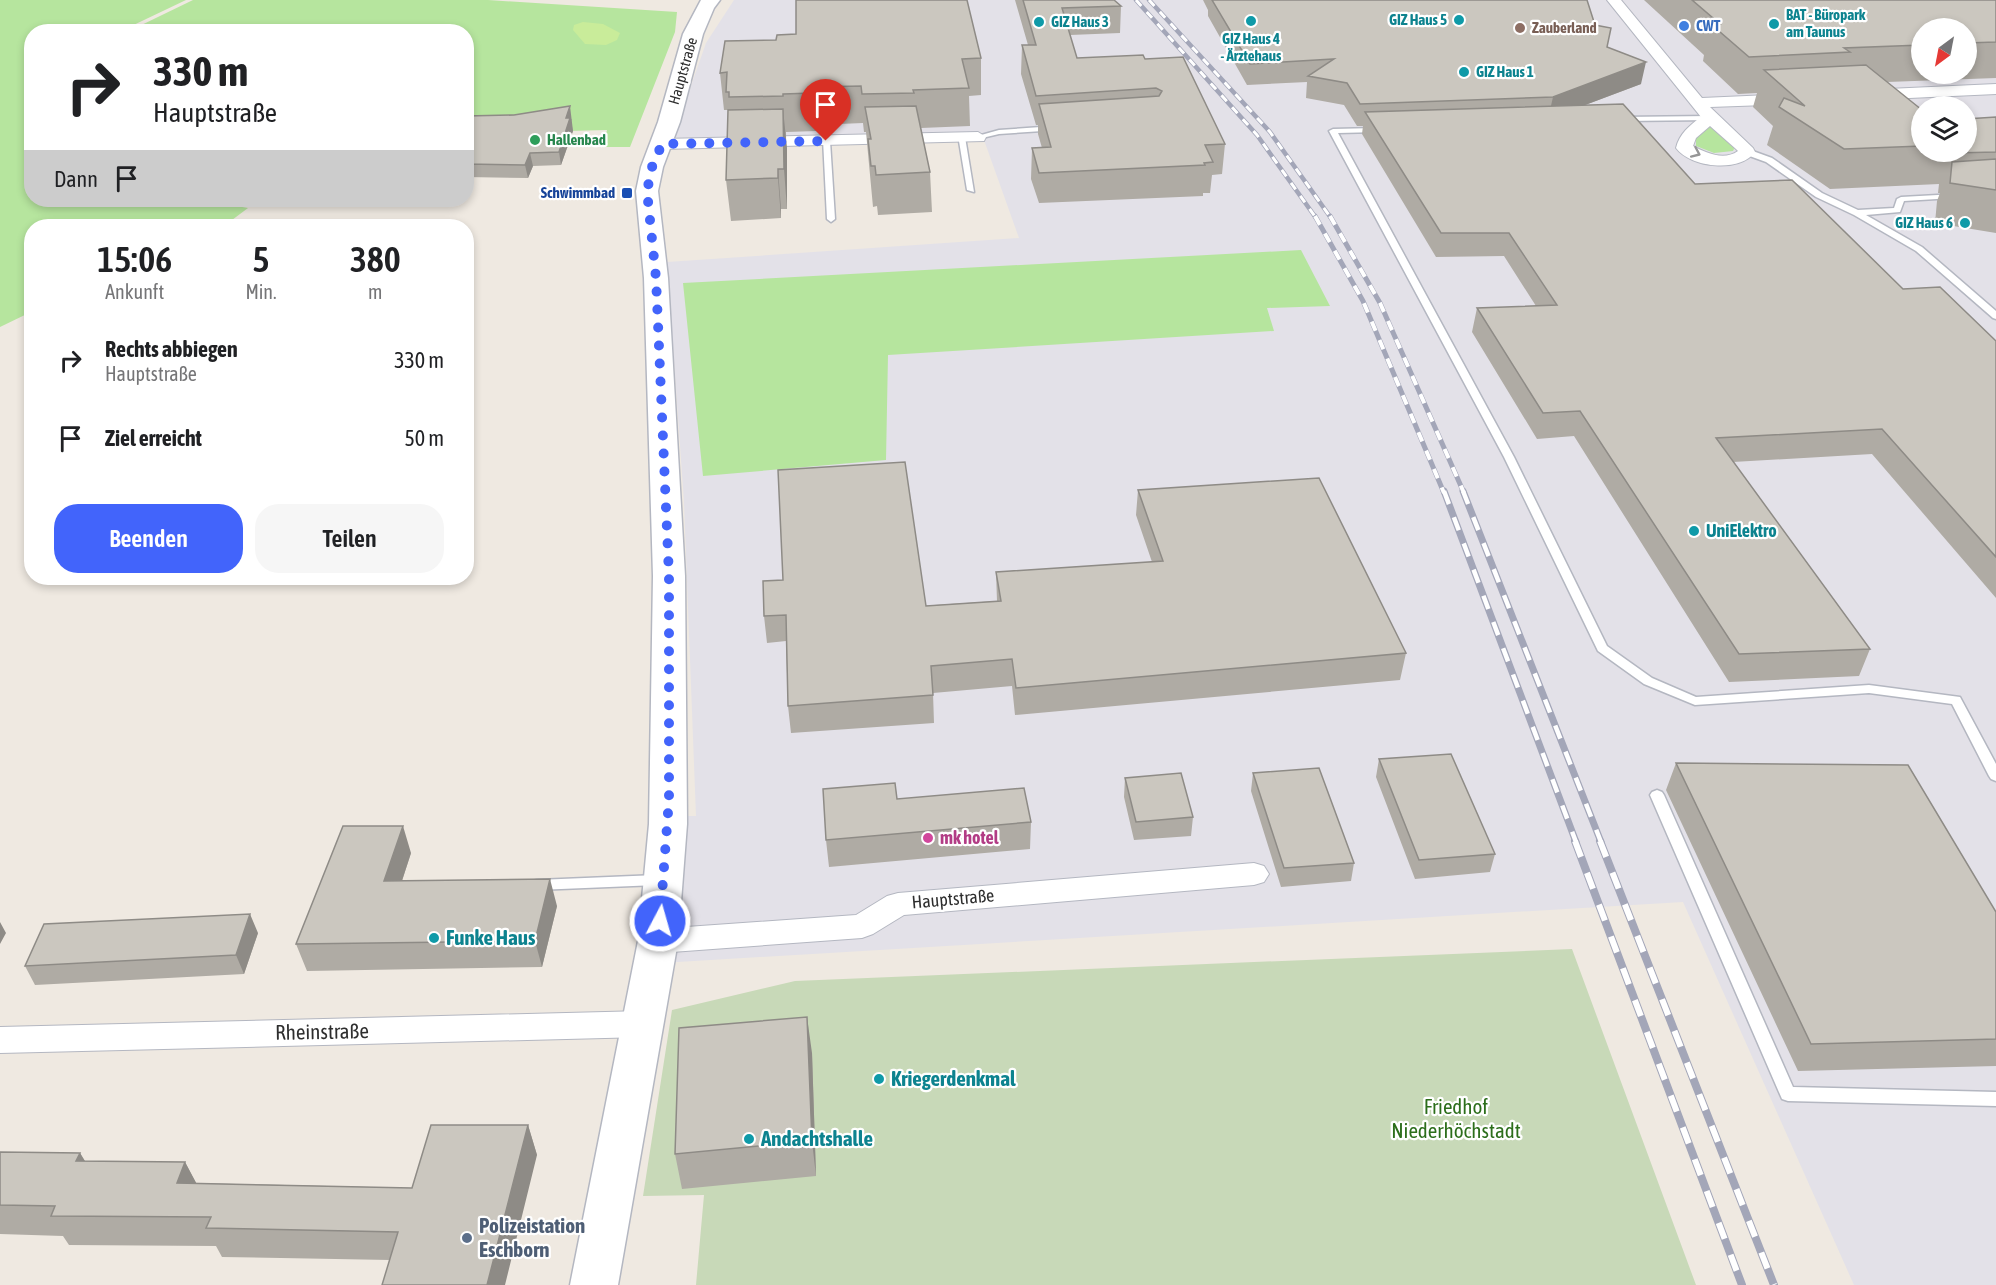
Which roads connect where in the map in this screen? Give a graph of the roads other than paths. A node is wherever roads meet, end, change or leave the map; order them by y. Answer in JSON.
{"nodes":[{"id":1,"x":711,"y":0,"type":"edge"},
{"id":2,"x":1614,"y":0,"type":"edge"},
{"id":3,"x":1996,"y":89,"type":"edge"},
{"id":4,"x":1845,"y":96,"type":"edge"},
{"id":5,"x":1811,"y":98,"type":"edge"},
{"id":6,"x":1700,"y":103,"type":"junction"},
{"id":7,"x":1710,"y":118,"type":"junction"},
{"id":8,"x":1613,"y":120,"type":"edge"},
{"id":9,"x":1070,"y":127,"type":"edge"},
{"id":10,"x":1391,"y":129,"type":"edge"},
{"id":11,"x":960,"y":137,"type":"junction"},
{"id":12,"x":978,"y":137,"type":"joint"},
{"id":13,"x":826,"y":141,"type":"junction"},
{"id":14,"x":662,"y":144,"type":"junction"},
{"id":15,"x":1747,"y":152,"type":"junction"},
{"id":16,"x":971,"y":190,"type":"dead end"},
{"id":17,"x":1960,"y":196,"type":"edge"},
{"id":18,"x":1857,"y":213,"type":"junction"},
{"id":19,"x":831,"y":219,"type":"dead end"},
{"id":20,"x":1996,"y":316,"type":"edge"},
{"id":21,"x":1996,"y":776,"type":"edge"},
{"id":22,"x":1657,"y":795,"type":"dead end"},
{"id":23,"x":1254,"y":874,"type":"dead end"},
{"id":24,"x":665,"y":880,"type":"junction"},
{"id":25,"x":523,"y":885,"type":"edge"},
{"id":26,"x":658,"y":941,"type":"junction"},
{"id":27,"x":644,"y":1024,"type":"junction"},
{"id":28,"x":0,"y":1040,"type":"edge"},
{"id":29,"x":1996,"y":1099,"type":"edge"},
{"id":30,"x":594,"y":1285,"type":"edge"}],
"edges":[{"from":1,"to":14,"type":"street","name":"Hauptstraße"},
{"from":2,"to":6,"type":"street"},
{"from":3,"to":4,"type":"street"},
{"from":5,"to":6,"type":"street"},
{"from":6,"to":7,"type":"street"},
{"from":7,"to":8,"type":"lane"},
{"from":7,"to":15,"type":"street"},
{"from":7,"to":15,"type":"street","one_way":true},
{"from":9,"to":12,"type":"lane"},
{"from":10,"to":21,"type":"lane"},
{"from":11,"to":12,"type":"street"},
{"from":11,"to":13,"type":"street"},
{"from":11,"to":16,"type":"lane"},
{"from":13,"to":14,"type":"street"},
{"from":13,"to":19,"type":"lane"},
{"from":14,"to":24,"type":"street","name":"Hauptstraße"},
{"from":15,"to":18,"type":"lane"},
{"from":17,"to":18,"type":"lane"},
{"from":18,"to":20,"type":"lane"},
{"from":22,"to":29,"type":"lane"},
{"from":23,"to":26,"type":"street","name":"Hauptstraße"},
{"from":24,"to":25,"type":"lane"},
{"from":24,"to":26,"type":"street","name":"Hauptstraße"},
{"from":26,"to":27,"type":"street","name":"Hauptstraße"},
{"from":27,"to":28,"type":"street","name":"Rheinstraße"},
{"from":27,"to":30,"type":"street","name":"Hauptstraße"}]}
